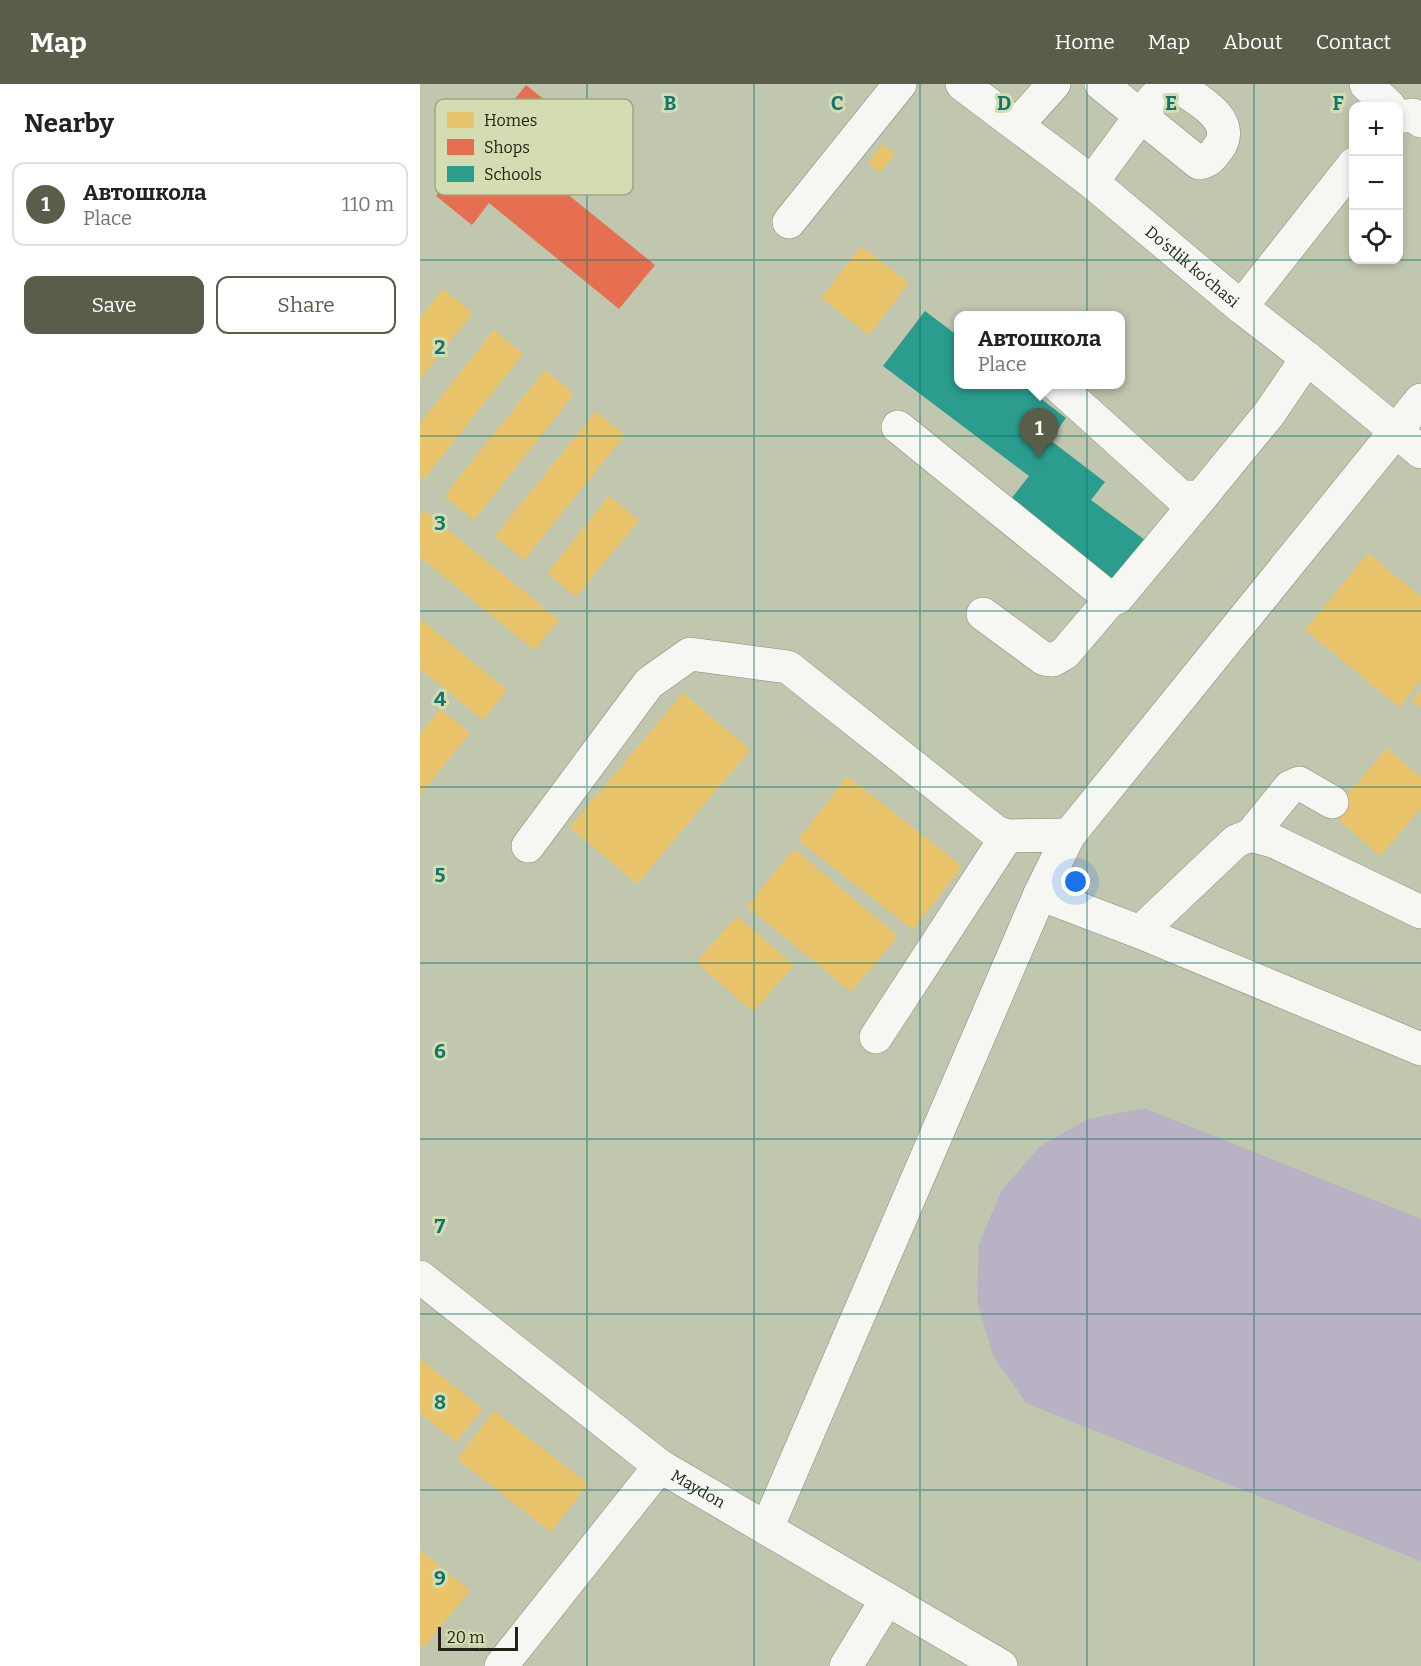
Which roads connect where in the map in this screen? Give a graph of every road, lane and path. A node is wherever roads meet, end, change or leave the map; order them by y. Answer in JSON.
{"nodes":[{"id":1,"x":900,"y":84,"type":"edge"},
{"id":2,"x":962,"y":84,"type":"edge"},
{"id":3,"x":1054,"y":84,"type":"edge"},
{"id":4,"x":1101,"y":84,"type":"edge"},
{"id":5,"x":1163,"y":84,"type":"edge"},
{"id":6,"x":1174,"y":84,"type":"edge"},
{"id":7,"x":1366,"y":84,"type":"edge"},
{"id":8,"x":1386,"y":102,"type":"edge"},
{"id":9,"x":1141,"y":117,"type":"junction"},
{"id":10,"x":1017,"y":125,"type":"junction"},
{"id":11,"x":1349,"y":169,"type":"edge"},
{"id":12,"x":1092,"y":182,"type":"junction"},
{"id":13,"x":789,"y":222,"type":"dead end"},
{"id":14,"x":1241,"y":307,"type":"junction"},
{"id":15,"x":1307,"y":358,"type":"junction"},
{"id":16,"x":1062,"y":389,"type":"edge"},
{"id":17,"x":1421,"y":400,"type":"edge"},
{"id":18,"x":898,"y":427,"type":"dead end"},
{"id":19,"x":1395,"y":431,"type":"junction"},
{"id":20,"x":1421,"y":452,"type":"edge"},
{"id":21,"x":1201,"y":497,"type":"junction"},
{"id":22,"x":1111,"y":599,"type":"junction"},
{"id":23,"x":983,"y":614,"type":"dead end"},
{"id":24,"x":1332,"y":802,"type":"dead end"},
{"id":25,"x":1069,"y":835,"type":"junction"},
{"id":26,"x":1251,"y":835,"type":"junction"},
{"id":27,"x":1007,"y":837,"type":"junction"},
{"id":28,"x":528,"y":846,"type":"dead end"},
{"id":29,"x":1040,"y":894,"type":"junction"},
{"id":30,"x":1421,"y":912,"type":"edge"},
{"id":31,"x":1140,"y":932,"type":"junction"},
{"id":32,"x":876,"y":1037,"type":"dead end"},
{"id":33,"x":1421,"y":1049,"type":"edge"},
{"id":34,"x":420,"y":1277,"type":"edge"},
{"id":35,"x":660,"y":1466,"type":"junction"},
{"id":36,"x":767,"y":1528,"type":"junction"},
{"id":37,"x":887,"y":1599,"type":"junction"},
{"id":38,"x":501,"y":1666,"type":"edge"},
{"id":39,"x":846,"y":1666,"type":"edge"},
{"id":40,"x":1001,"y":1666,"type":"edge"}],
"edges":[{"from":1,"to":13,"type":"street"},
{"from":2,"to":10,"type":"street","name":"Do‘stlik ko‘chasi"},
{"from":3,"to":10,"type":"street"},
{"from":4,"to":9,"type":"street"},
{"from":5,"to":9,"type":"street"},
{"from":6,"to":9,"type":"street"},
{"from":7,"to":8,"type":"street"},
{"from":9,"to":12,"type":"street"},
{"from":10,"to":12,"type":"street","name":"Do‘stlik ko‘chasi"},
{"from":11,"to":14,"type":"street"},
{"from":12,"to":14,"type":"street","name":"Do‘stlik ko‘chasi"},
{"from":14,"to":15,"type":"street","name":"Do‘stlik ko‘chasi"},
{"from":15,"to":19,"type":"street","name":"Do‘stlik ko‘chasi"},
{"from":15,"to":21,"type":"street"},
{"from":16,"to":21,"type":"street"},
{"from":17,"to":19,"type":"street"},
{"from":18,"to":22,"type":"street"},
{"from":19,"to":20,"type":"street","name":"Do‘stlik ko‘chasi"},
{"from":19,"to":25,"type":"street"},
{"from":21,"to":22,"type":"street"},
{"from":22,"to":23,"type":"street"},
{"from":24,"to":26,"type":"street"},
{"from":25,"to":27,"type":"street"},
{"from":25,"to":29,"type":"street"},
{"from":26,"to":30,"type":"street"},
{"from":26,"to":31,"type":"street"},
{"from":27,"to":28,"type":"street"},
{"from":27,"to":32,"type":"street"},
{"from":29,"to":31,"type":"street"},
{"from":29,"to":36,"type":"street"},
{"from":31,"to":33,"type":"street"},
{"from":34,"to":35,"type":"street","name":"Maydon"},
{"from":35,"to":36,"type":"street","name":"Maydon"},
{"from":35,"to":38,"type":"street"},
{"from":36,"to":37,"type":"street","name":"Maydon"},
{"from":37,"to":39,"type":"street"},
{"from":37,"to":40,"type":"street","name":"Maydon"}]}
